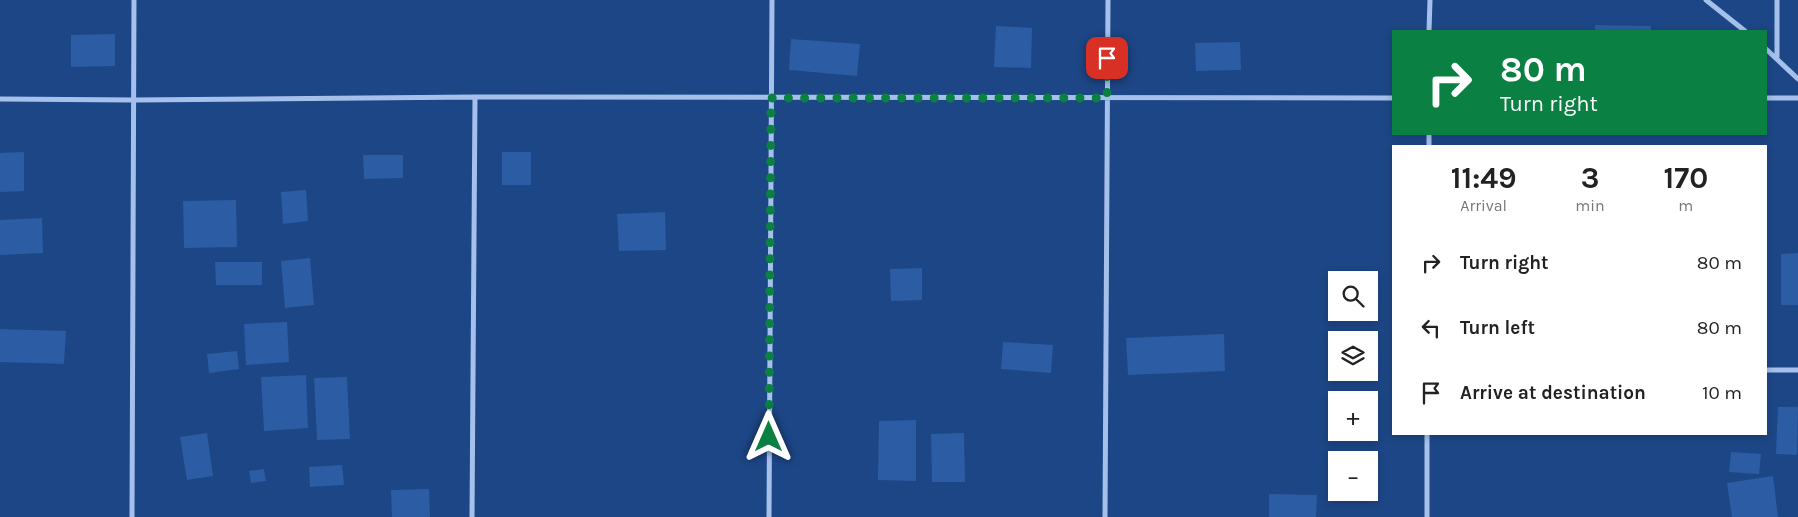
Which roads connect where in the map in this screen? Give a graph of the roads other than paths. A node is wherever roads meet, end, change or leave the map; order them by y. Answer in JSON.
{"nodes":[{"id":1,"x":134,"y":0,"type":"edge"},
{"id":2,"x":772,"y":0,"type":"edge"},
{"id":3,"x":1108,"y":0,"type":"edge"},
{"id":4,"x":1430,"y":0,"type":"edge"},
{"id":5,"x":1706,"y":0,"type":"edge"},
{"id":6,"x":1777,"y":0,"type":"edge"},
{"id":7,"x":1430,"y":30,"type":"edge"},
{"id":8,"x":1744,"y":30,"type":"edge"},
{"id":9,"x":1767,"y":50,"type":"edge"},
{"id":10,"x":1777,"y":57,"type":"junction"},
{"id":11,"x":1798,"y":79,"type":"edge"},
{"id":12,"x":475,"y":98,"type":"junction"},
{"id":13,"x":771,"y":98,"type":"junction"},
{"id":14,"x":1107,"y":98,"type":"junction"},
{"id":15,"x":1392,"y":98,"type":"edge"},
{"id":16,"x":1767,"y":98,"type":"edge"},
{"id":17,"x":1798,"y":98,"type":"edge"},
{"id":18,"x":0,"y":99,"type":"edge"},
{"id":19,"x":134,"y":100,"type":"junction"},
{"id":20,"x":1767,"y":370,"type":"edge"},
{"id":21,"x":1798,"y":370,"type":"edge"},
{"id":22,"x":1427,"y":435,"type":"edge"},
{"id":23,"x":132,"y":517,"type":"edge"},
{"id":24,"x":472,"y":517,"type":"edge"},
{"id":25,"x":769,"y":517,"type":"edge"},
{"id":26,"x":1104,"y":517,"type":"edge"},
{"id":27,"x":1427,"y":517,"type":"edge"}],
"edges":[{"from":1,"to":19,"type":"street"},
{"from":2,"to":13,"type":"street"},
{"from":3,"to":14,"type":"street"},
{"from":4,"to":7,"type":"street"},
{"from":5,"to":8,"type":"street"},
{"from":6,"to":10,"type":"street"},
{"from":9,"to":10,"type":"street"},
{"from":10,"to":11,"type":"street"},
{"from":12,"to":13,"type":"street"},
{"from":12,"to":19,"type":"street"},
{"from":12,"to":24,"type":"street"},
{"from":13,"to":14,"type":"street"},
{"from":13,"to":25,"type":"street"},
{"from":14,"to":15,"type":"street"},
{"from":14,"to":26,"type":"street"},
{"from":16,"to":17,"type":"street"},
{"from":18,"to":19,"type":"street"},
{"from":19,"to":23,"type":"street"},
{"from":20,"to":21,"type":"street"},
{"from":22,"to":27,"type":"street"}]}
